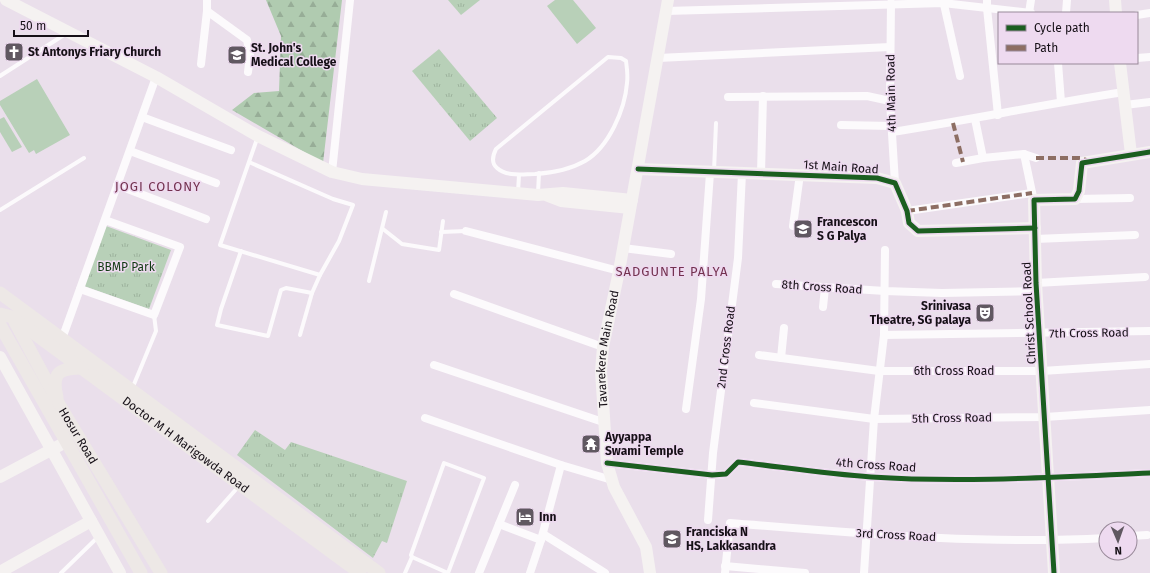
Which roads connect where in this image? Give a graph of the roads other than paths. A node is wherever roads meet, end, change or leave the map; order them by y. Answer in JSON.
{"nodes":[{"id":1,"x":6,"y":0,"type":"edge"},
{"id":2,"x":207,"y":0,"type":"edge"},
{"id":3,"x":350,"y":0,"type":"edge"},
{"id":4,"x":1031,"y":0,"type":"edge"},
{"id":5,"x":1068,"y":0,"type":"edge"},
{"id":6,"x":1116,"y":0,"type":"edge"},
{"id":7,"x":943,"y":1,"type":"edge"},
{"id":8,"x":896,"y":2,"type":"edge"},
{"id":9,"x":802,"y":3,"type":"edge"},
{"id":10,"x":987,"y":4,"type":"edge"},
{"id":11,"x":667,"y":6,"type":"edge"},
{"id":12,"x":207,"y":12,"type":"junction"},
{"id":13,"x":1025,"y":12,"type":"edge"},
{"id":14,"x":1030,"y":12,"type":"edge"},
{"id":15,"x":1066,"y":12,"type":"edge"},
{"id":16,"x":1116,"y":12,"type":"edge"},
{"id":17,"x":1150,"y":14,"type":"edge"},
{"id":18,"x":1138,"y":15,"type":"edge"},
{"id":19,"x":69,"y":32,"type":"junction"},
{"id":20,"x":890,"y":47,"type":"junction"},
{"id":21,"x":1150,"y":57,"type":"edge"},
{"id":22,"x":658,"y":58,"type":"junction"},
{"id":23,"x":1138,"y":58,"type":"edge"},
{"id":24,"x":201,"y":64,"type":"dead end"},
{"id":25,"x":1058,"y":64,"type":"edge"},
{"id":26,"x":1120,"y":64,"type":"edge"},
{"id":27,"x":248,"y":72,"type":"dead end"},
{"id":28,"x":0,"y":76,"type":"edge"},
{"id":29,"x":156,"y":76,"type":"junction"},
{"id":30,"x":960,"y":76,"type":"dead end"},
{"id":31,"x":1124,"y":92,"type":"junction"},
{"id":32,"x":763,"y":96,"type":"junction"},
{"id":33,"x":728,"y":97,"type":"dead end"},
{"id":34,"x":890,"y":101,"type":"junction"},
{"id":35,"x":1061,"y":102,"type":"junction"},
{"id":36,"x":1150,"y":102,"type":"edge"},
{"id":37,"x":1125,"y":105,"type":"junction"},
{"id":38,"x":998,"y":115,"type":"junction"},
{"id":39,"x":142,"y":117,"type":"junction"},
{"id":40,"x":975,"y":119,"type":"junction"},
{"id":41,"x":716,"y":123,"type":"dead end"},
{"id":42,"x":841,"y":125,"type":"dead end"},
{"id":43,"x":892,"y":129,"type":"junction"},
{"id":44,"x":258,"y":136,"type":"junction"},
{"id":45,"x":231,"y":150,"type":"dead end"},
{"id":46,"x":130,"y":151,"type":"junction"},
{"id":47,"x":1150,"y":152,"type":"edge"},
{"id":48,"x":1024,"y":154,"type":"junction"},
{"id":49,"x":1131,"y":154,"type":"junction"},
{"id":50,"x":84,"y":158,"type":"dead end"},
{"id":51,"x":983,"y":158,"type":"junction"},
{"id":52,"x":1036,"y":158,"type":"dead end"},
{"id":53,"x":249,"y":162,"type":"junction"},
{"id":54,"x":956,"y":163,"type":"dead end"},
{"id":55,"x":638,"y":169,"type":"junction"},
{"id":56,"x":332,"y":172,"type":"junction"},
{"id":57,"x":712,"y":173,"type":"junction"},
{"id":58,"x":742,"y":173,"type":"junction"},
{"id":59,"x":761,"y":173,"type":"junction"},
{"id":60,"x":539,"y":174,"type":"junction"},
{"id":61,"x":800,"y":174,"type":"junction"},
{"id":62,"x":519,"y":175,"type":"junction"},
{"id":63,"x":216,"y":183,"type":"dead end"},
{"id":64,"x":895,"y":183,"type":"junction"},
{"id":65,"x":117,"y":185,"type":"junction"},
{"id":66,"x":518,"y":193,"type":"junction"},
{"id":67,"x":541,"y":195,"type":"junction"},
{"id":68,"x":1033,"y":196,"type":"junction"},
{"id":69,"x":1130,"y":198,"type":"dead end"},
{"id":70,"x":1075,"y":199,"type":"junction"},
{"id":71,"x":631,"y":204,"type":"junction"},
{"id":72,"x":0,"y":210,"type":"edge"},
{"id":73,"x":907,"y":211,"type":"junction"},
{"id":74,"x":386,"y":212,"type":"dead end"},
{"id":75,"x":206,"y":219,"type":"dead end"},
{"id":76,"x":105,"y":220,"type":"junction"},
{"id":77,"x":443,"y":222,"type":"dead end"},
{"id":78,"x":793,"y":226,"type":"dead end"},
{"id":79,"x":383,"y":229,"type":"junction"},
{"id":80,"x":466,"y":231,"type":"joint"},
{"id":81,"x":441,"y":232,"type":"junction"},
{"id":82,"x":1035,"y":233,"type":"junction"},
{"id":83,"x":1135,"y":235,"type":"dead end"},
{"id":84,"x":623,"y":248,"type":"junction"},
{"id":85,"x":885,"y":250,"type":"dead end"},
{"id":86,"x":240,"y":251,"type":"junction"},
{"id":87,"x":671,"y":254,"type":"dead end"},
{"id":88,"x":619,"y":271,"type":"junction"},
{"id":89,"x":320,"y":275,"type":"junction"},
{"id":90,"x":1145,"y":277,"type":"dead end"},
{"id":91,"x":369,"y":281,"type":"dead end"},
{"id":92,"x":776,"y":284,"type":"dead end"},
{"id":93,"x":1036,"y":287,"type":"junction"},
{"id":94,"x":825,"y":288,"type":"junction"},
{"id":95,"x":80,"y":290,"type":"junction"},
{"id":96,"x":0,"y":292,"type":"edge"},
{"id":97,"x":885,"y":292,"type":"junction"},
{"id":98,"x":312,"y":294,"type":"junction"},
{"id":99,"x":454,"y":294,"type":"dead end"},
{"id":100,"x":0,"y":296,"type":"edge"},
{"id":101,"x":823,"y":307,"type":"dead end"},
{"id":102,"x":154,"y":315,"type":"junction"},
{"id":103,"x":6,"y":316,"type":"edge"},
{"id":104,"x":0,"y":325,"type":"edge"},
{"id":105,"x":784,"y":328,"type":"dead end"},
{"id":106,"x":1150,"y":331,"type":"edge"},
{"id":107,"x":1040,"y":334,"type":"junction"},
{"id":108,"x":300,"y":335,"type":"dead end"},
{"id":109,"x":884,"y":335,"type":"junction"},
{"id":110,"x":62,"y":339,"type":"junction"},
{"id":111,"x":603,"y":347,"type":"junction"},
{"id":112,"x":759,"y":355,"type":"dead end"},
{"id":113,"x":781,"y":358,"type":"junction"},
{"id":114,"x":1,"y":362,"type":"edge"},
{"id":115,"x":1150,"y":364,"type":"edge"},
{"id":116,"x":434,"y":365,"type":"dead end"},
{"id":117,"x":82,"y":368,"type":"junction"},
{"id":118,"x":879,"y":371,"type":"junction"},
{"id":119,"x":1042,"y":371,"type":"junction"},
{"id":120,"x":131,"y":390,"type":"junction"},
{"id":121,"x":754,"y":403,"type":"dead end"},
{"id":122,"x":60,"y":406,"type":"junction"},
{"id":123,"x":686,"y":409,"type":"dead end"},
{"id":124,"x":1150,"y":410,"type":"edge"},
{"id":125,"x":1045,"y":417,"type":"junction"},
{"id":126,"x":425,"y":418,"type":"dead end"},
{"id":127,"x":874,"y":419,"type":"junction"},
{"id":128,"x":603,"y":422,"type":"junction"},
{"id":129,"x":66,"y":442,"type":"junction"},
{"id":130,"x":50,"y":449,"type":"junction"},
{"id":131,"x":607,"y":463,"type":"junction"},
{"id":132,"x":561,"y":465,"type":"junction"},
{"id":133,"x":1150,"y":473,"type":"edge"},
{"id":134,"x":712,"y":475,"type":"junction"},
{"id":135,"x":0,"y":477,"type":"edge"},
{"id":136,"x":871,"y":477,"type":"junction"},
{"id":137,"x":1048,"y":478,"type":"junction"},
{"id":138,"x":612,"y":480,"type":"junction"},
{"id":139,"x":240,"y":485,"type":"junction"},
{"id":140,"x":515,"y":485,"type":"dead end"},
{"id":141,"x":708,"y":520,"type":"dead end"},
{"id":142,"x":91,"y":521,"type":"junction"},
{"id":143,"x":208,"y":521,"type":"dead end"},
{"id":144,"x":499,"y":524,"type":"junction"},
{"id":145,"x":865,"y":534,"type":"junction"},
{"id":146,"x":99,"y":536,"type":"junction"},
{"id":147,"x":1138,"y":536,"type":"edge"},
{"id":148,"x":1147,"y":536,"type":"dead end"},
{"id":149,"x":542,"y":537,"type":"junction"},
{"id":150,"x":1098,"y":538,"type":"edge"},
{"id":151,"x":1053,"y":541,"type":"junction"},
{"id":152,"x":412,"y":557,"type":"junction"},
{"id":153,"x":725,"y":569,"type":"edge"},
{"id":154,"x":0,"y":572,"type":"edge"},
{"id":155,"x":61,"y":573,"type":"edge"},
{"id":156,"x":120,"y":573,"type":"edge"},
{"id":157,"x":141,"y":573,"type":"edge"},
{"id":158,"x":161,"y":573,"type":"edge"},
{"id":159,"x":360,"y":573,"type":"edge"},
{"id":160,"x":379,"y":573,"type":"edge"},
{"id":161,"x":405,"y":573,"type":"edge"},
{"id":162,"x":448,"y":573,"type":"edge"},
{"id":163,"x":479,"y":573,"type":"edge"},
{"id":164,"x":530,"y":573,"type":"edge"},
{"id":165,"x":605,"y":573,"type":"edge"},
{"id":166,"x":650,"y":573,"type":"edge"},
{"id":167,"x":805,"y":573,"type":"edge"},
{"id":168,"x":864,"y":573,"type":"edge"},
{"id":169,"x":1054,"y":573,"type":"edge"}],
"edges":[{"from":1,"to":19,"type":"street"},
{"from":2,"to":12,"type":"street"},
{"from":3,"to":56,"type":"street"},
{"from":4,"to":14,"type":"street"},
{"from":5,"to":15,"type":"street"},
{"from":6,"to":16,"type":"street"},
{"from":7,"to":8,"type":"street"},
{"from":7,"to":10,"type":"street"},
{"from":7,"to":30,"type":"street"},
{"from":8,"to":9,"type":"street"},
{"from":8,"to":20,"type":"street","name":"4th Main Road"},
{"from":9,"to":11,"type":"street"},
{"from":10,"to":13,"type":"street"},
{"from":10,"to":38,"type":"street"},
{"from":11,"to":22,"type":"street","name":"Tavarekere Main Road"},
{"from":12,"to":24,"type":"street"},
{"from":12,"to":27,"type":"street"},
{"from":17,"to":18,"type":"street"},
{"from":19,"to":28,"type":"lane"},
{"from":19,"to":29,"type":"street"},
{"from":20,"to":22,"type":"street"},
{"from":20,"to":34,"type":"street","name":"4th Main Road"},
{"from":21,"to":23,"type":"street"},
{"from":22,"to":55,"type":"street","name":"Tavarekere Main Road"},
{"from":25,"to":35,"type":"street"},
{"from":26,"to":31,"type":"street"},
{"from":29,"to":39,"type":"street"},
{"from":29,"to":44,"type":"street"},
{"from":31,"to":35,"type":"street"},
{"from":31,"to":37,"type":"street"},
{"from":32,"to":33,"type":"street"},
{"from":32,"to":34,"type":"street"},
{"from":32,"to":59,"type":"street"},
{"from":34,"to":43,"type":"street","name":"4th Main Road"},
{"from":35,"to":38,"type":"street"},
{"from":36,"to":37,"type":"street"},
{"from":37,"to":49,"type":"street"},
{"from":38,"to":40,"type":"street"},
{"from":39,"to":45,"type":"street"},
{"from":39,"to":46,"type":"street"},
{"from":40,"to":43,"type":"street"},
{"from":40,"to":51,"type":"street"},
{"from":41,"to":57,"type":"lane"},
{"from":42,"to":43,"type":"street"},
{"from":43,"to":64,"type":"street","name":"4th Main Road"},
{"from":44,"to":53,"type":"lane"},
{"from":44,"to":56,"type":"street"},
{"from":46,"to":63,"type":"street"},
{"from":46,"to":65,"type":"street"},
{"from":47,"to":49,"type":"street"},
{"from":48,"to":51,"type":"street"},
{"from":48,"to":52,"type":"street"},
{"from":48,"to":68,"type":"street"},
{"from":49,"to":70,"type":"street"},
{"from":50,"to":72,"type":"lane"},
{"from":51,"to":54,"type":"street"},
{"from":53,"to":86,"type":"lane"},
{"from":53,"to":89,"type":"lane"},
{"from":55,"to":57,"type":"street","name":"1st Main Road"},
{"from":55,"to":71,"type":"street","name":"Tavarekere Main Road"},
{"from":56,"to":66,"type":"street"},
{"from":57,"to":58,"type":"street","name":"1st Main Road"},
{"from":57,"to":123,"type":"street"},
{"from":58,"to":59,"type":"street","name":"1st Main Road"},
{"from":58,"to":134,"type":"street","name":"2nd Cross Road"},
{"from":59,"to":61,"type":"street","name":"1st Main Road"},
{"from":60,"to":62,"type":"lane"},
{"from":60,"to":62,"type":"lane"},
{"from":60,"to":67,"type":"lane"},
{"from":61,"to":64,"type":"street","name":"1st Main Road"},
{"from":61,"to":78,"type":"street"},
{"from":62,"to":66,"type":"lane"},
{"from":64,"to":73,"type":"street","name":"1st Main Road"},
{"from":65,"to":75,"type":"street"},
{"from":65,"to":76,"type":"street"},
{"from":66,"to":67,"type":"street"},
{"from":67,"to":71,"type":"street"},
{"from":68,"to":70,"type":"street"},
{"from":68,"to":73,"type":"street"},
{"from":68,"to":82,"type":"street","name":"Christ School Road"},
{"from":69,"to":70,"type":"street"},
{"from":71,"to":84,"type":"street","name":"Tavarekere Main Road"},
{"from":73,"to":82,"type":"street","name":"1st Main Road"},
{"from":74,"to":79,"type":"lane"},
{"from":76,"to":95,"type":"street"},
{"from":76,"to":102,"type":"street"},
{"from":77,"to":81,"type":"lane"},
{"from":79,"to":81,"type":"lane"},
{"from":79,"to":91,"type":"lane"},
{"from":80,"to":81,"type":"lane"},
{"from":80,"to":88,"type":"street"},
{"from":82,"to":83,"type":"street"},
{"from":82,"to":93,"type":"street","name":"Christ School Road"},
{"from":84,"to":87,"type":"street"},
{"from":84,"to":88,"type":"street","name":"Tavarekere Main Road"},
{"from":85,"to":97,"type":"street"},
{"from":86,"to":89,"type":"lane"},
{"from":86,"to":98,"type":"lane"},
{"from":88,"to":111,"type":"street","name":"Tavarekere Main Road"},
{"from":89,"to":98,"type":"lane"},
{"from":90,"to":93,"type":"street","name":"8th Cross Road"},
{"from":92,"to":94,"type":"street","name":"8th Cross Road"},
{"from":93,"to":97,"type":"street","name":"8th Cross Road"},
{"from":93,"to":107,"type":"street","name":"Christ School Road"},
{"from":94,"to":97,"type":"street","name":"8th Cross Road"},
{"from":94,"to":101,"type":"street"},
{"from":95,"to":102,"type":"street"},
{"from":95,"to":110,"type":"street"},
{"from":96,"to":110,"type":"main road","name":"Doctor M H Marigowda Road"},
{"from":97,"to":109,"type":"street"},
{"from":98,"to":108,"type":"lane"},
{"from":99,"to":111,"type":"street"},
{"from":100,"to":103,"type":"main road","name":"Hosur Road"},
{"from":102,"to":120,"type":"lane"},
{"from":103,"to":117,"type":"main road","name":"Doctor M H Marigowda Road"},
{"from":103,"to":122,"type":"main road","name":"Hosur Road"},
{"from":104,"to":129,"type":"main road","name":"Hosur Road"},
{"from":105,"to":113,"type":"street"},
{"from":106,"to":107,"type":"street","name":"7th Cross Road"},
{"from":107,"to":109,"type":"street","name":"7th Cross Road"},
{"from":107,"to":119,"type":"street","name":"Christ School Road"},
{"from":109,"to":118,"type":"street"},
{"from":110,"to":120,"type":"main road","name":"Doctor M H Marigowda Road"},
{"from":111,"to":128,"type":"street","name":"Tavarekere Main Road"},
{"from":112,"to":113,"type":"street","name":"6th Cross Road"},
{"from":113,"to":118,"type":"street","name":"6th Cross Road"},
{"from":114,"to":130,"type":"street"},
{"from":115,"to":119,"type":"street","name":"6th Cross Road"},
{"from":116,"to":128,"type":"street"},
{"from":117,"to":122,"type":"main road"},
{"from":117,"to":139,"type":"main road","name":"Doctor M H Marigowda Road"},
{"from":118,"to":119,"type":"street","name":"6th Cross Road"},
{"from":118,"to":127,"type":"street"},
{"from":119,"to":125,"type":"street","name":"Christ School Road"},
{"from":120,"to":160,"type":"main road","name":"Doctor M H Marigowda Road"},
{"from":121,"to":127,"type":"street","name":"5th Cross Road"},
{"from":122,"to":158,"type":"main road","name":"Hosur Road"},
{"from":124,"to":125,"type":"street","name":"5th Cross Road"},
{"from":125,"to":127,"type":"street","name":"5th Cross Road"},
{"from":125,"to":137,"type":"street","name":"Christ School Road"},
{"from":126,"to":132,"type":"street"},
{"from":127,"to":136,"type":"street"},
{"from":128,"to":131,"type":"street","name":"Tavarekere Main Road"},
{"from":129,"to":130,"type":"street"},
{"from":129,"to":157,"type":"main road","name":"Hosur Road"},
{"from":130,"to":135,"type":"street"},
{"from":130,"to":142,"type":"street"},
{"from":131,"to":134,"type":"street","name":"4th Cross Road"},
{"from":131,"to":138,"type":"street","name":"Tavarekere Main Road"},
{"from":132,"to":138,"type":"street"},
{"from":132,"to":149,"type":"street"},
{"from":133,"to":137,"type":"street","name":"4th Cross Road"},
{"from":134,"to":136,"type":"street","name":"4th Cross Road"},
{"from":134,"to":141,"type":"street","name":"2nd Cross Road"},
{"from":136,"to":137,"type":"street","name":"4th Cross Road"},
{"from":136,"to":145,"type":"street"},
{"from":137,"to":151,"type":"street","name":"Christ School Road"},
{"from":138,"to":166,"type":"street","name":"Tavarekere Main Road"},
{"from":139,"to":143,"type":"lane"},
{"from":139,"to":159,"type":"main road","name":"Doctor M H Marigowda Road"},
{"from":140,"to":144,"type":"street"},
{"from":142,"to":146,"type":"street"},
{"from":142,"to":154,"type":"street"},
{"from":144,"to":149,"type":"street"},
{"from":144,"to":163,"type":"street"},
{"from":145,"to":151,"type":"street","name":"3rd Cross Road"},
{"from":145,"to":153,"type":"street","name":"3rd Cross Road"},
{"from":145,"to":168,"type":"street"},
{"from":146,"to":155,"type":"lane"},
{"from":146,"to":156,"type":"street"},
{"from":147,"to":148,"type":"street"},
{"from":149,"to":164,"type":"street"},
{"from":149,"to":165,"type":"street"},
{"from":150,"to":151,"type":"street","name":"3rd Cross Road"},
{"from":151,"to":169,"type":"street","name":"Christ School Road"},
{"from":152,"to":161,"type":"lane"},
{"from":152,"to":162,"type":"lane"},
{"from":152,"to":162,"type":"lane"},
{"from":153,"to":167,"type":"street"}]}
